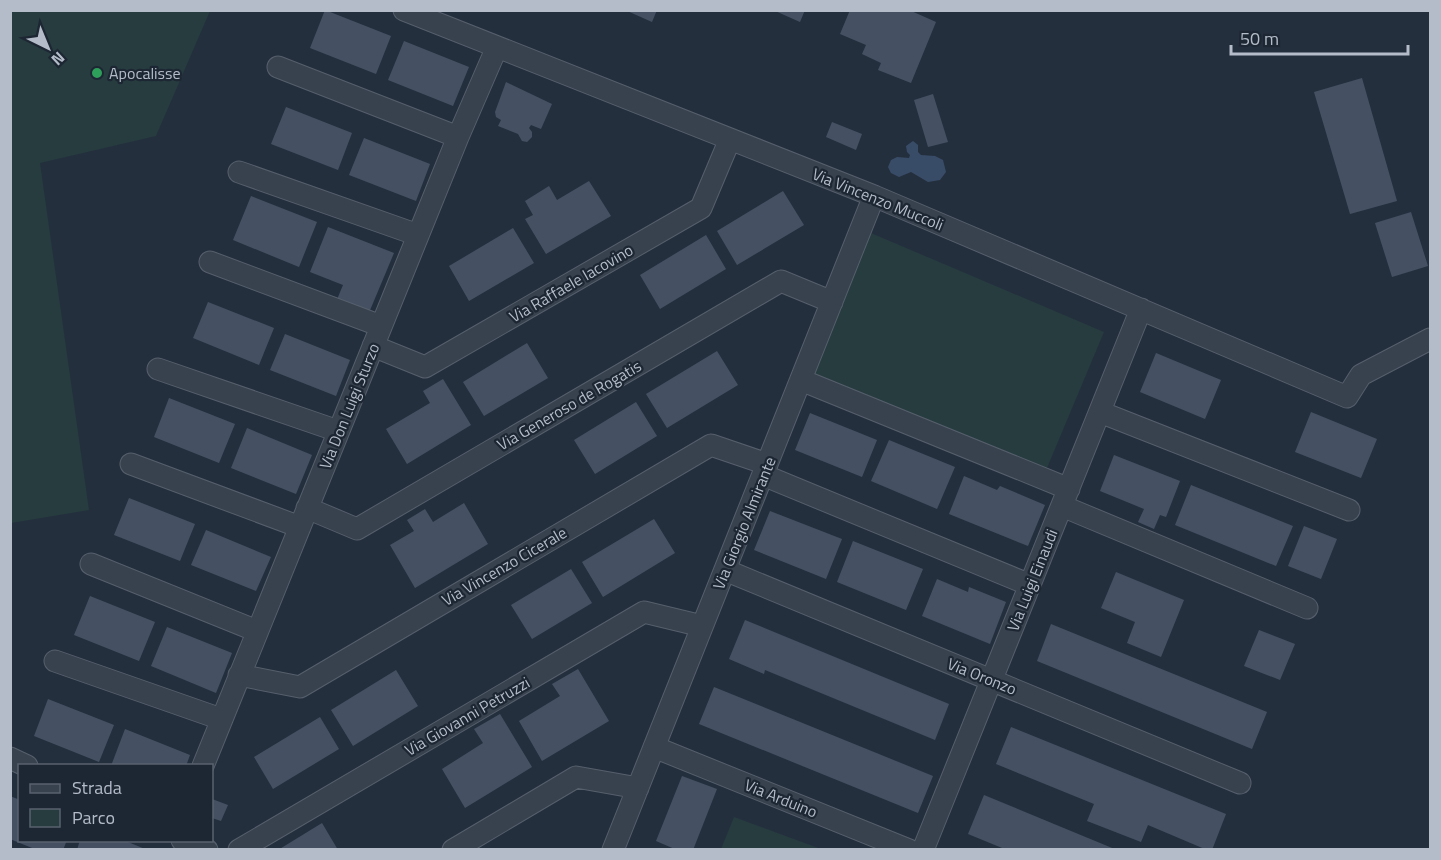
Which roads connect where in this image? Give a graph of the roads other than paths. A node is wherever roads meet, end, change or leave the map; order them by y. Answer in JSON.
{"nodes":[{"id":1,"x":404,"y":10,"type":"edge"},
{"id":2,"x":497,"y":47,"type":"junction"},
{"id":3,"x":278,"y":67,"type":"dead end"},
{"id":4,"x":458,"y":137,"type":"junction"},
{"id":5,"x":730,"y":139,"type":"junction"},
{"id":6,"x":239,"y":172,"type":"dead end"},
{"id":7,"x":874,"y":196,"type":"junction"},
{"id":8,"x":418,"y":235,"type":"junction"},
{"id":9,"x":210,"y":262,"type":"dead end"},
{"id":10,"x":832,"y":302,"type":"junction"},
{"id":11,"x":1141,"y":309,"type":"junction"},
{"id":12,"x":381,"y":326,"type":"junction"},
{"id":13,"x":1431,"y":339,"type":"edge"},
{"id":14,"x":373,"y":346,"type":"junction"},
{"id":15,"x":158,"y":369,"type":"dead end"},
{"id":16,"x":801,"y":380,"type":"junction"},
{"id":17,"x":1100,"y":412,"type":"junction"},
{"id":18,"x":338,"y":431,"type":"junction"},
{"id":19,"x":131,"y":464,"type":"dead end"},
{"id":20,"x":765,"y":469,"type":"junction"},
{"id":21,"x":1065,"y":498,"type":"junction"},
{"id":22,"x":1349,"y":510,"type":"dead end"},
{"id":23,"x":304,"y":517,"type":"junction"},
{"id":24,"x":91,"y":564,"type":"dead end"},
{"id":25,"x":725,"y":570,"type":"junction"},
{"id":26,"x":1030,"y":585,"type":"junction"},
{"id":27,"x":1308,"y":608,"type":"dead end"},
{"id":28,"x":702,"y":626,"type":"junction"},
{"id":29,"x":257,"y":631,"type":"junction"},
{"id":30,"x":55,"y":661,"type":"dead end"},
{"id":31,"x":239,"y":675,"type":"junction"},
{"id":32,"x":991,"y":680,"type":"junction"},
{"id":33,"x":221,"y":719,"type":"junction"},
{"id":34,"x":654,"y":747,"type":"junction"},
{"id":35,"x":10,"y":758,"type":"edge"},
{"id":36,"x":25,"y":764,"type":"edge"},
{"id":37,"x":203,"y":764,"type":"edge"},
{"id":38,"x":1240,"y":783,"type":"dead end"},
{"id":39,"x":638,"y":788,"type":"junction"},
{"id":40,"x":188,"y":842,"type":"edge"},
{"id":41,"x":207,"y":849,"type":"edge"},
{"id":42,"x":239,"y":849,"type":"edge"},
{"id":43,"x":453,"y":849,"type":"edge"},
{"id":44,"x":613,"y":849,"type":"edge"},
{"id":45,"x":909,"y":849,"type":"edge"},
{"id":46,"x":923,"y":849,"type":"edge"}],
"edges":[{"from":1,"to":2,"type":"street","name":"Via Vincenzo Muccoli"},
{"from":2,"to":4,"type":"street","name":"Via Don Luigi Sturzo"},
{"from":2,"to":5,"type":"street","name":"Via Vincenzo Muccoli"},
{"from":3,"to":4,"type":"street"},
{"from":4,"to":8,"type":"street","name":"Via Don Luigi Sturzo"},
{"from":5,"to":7,"type":"street","name":"Via Vincenzo Muccoli"},
{"from":5,"to":14,"type":"street","name":"Via Raffaele Iacovino"},
{"from":6,"to":8,"type":"street"},
{"from":7,"to":10,"type":"street","name":"Via Giorgio Almirante"},
{"from":7,"to":11,"type":"street","name":"Via Vincenzo Muccoli"},
{"from":8,"to":12,"type":"street","name":"Via Don Luigi Sturzo"},
{"from":9,"to":12,"type":"street"},
{"from":10,"to":16,"type":"street","name":"Via Giorgio Almirante"},
{"from":10,"to":23,"type":"street","name":"Via Generoso de Rogatis"},
{"from":11,"to":13,"type":"street","name":"Via Vincenzo Muccoli"},
{"from":11,"to":17,"type":"street","name":"Via Luigi Einaudi"},
{"from":12,"to":14,"type":"street","name":"Via Don Luigi Sturzo"},
{"from":14,"to":18,"type":"street","name":"Via Don Luigi Sturzo"},
{"from":15,"to":18,"type":"street"},
{"from":16,"to":20,"type":"street","name":"Via Giorgio Almirante"},
{"from":16,"to":21,"type":"street"},
{"from":17,"to":21,"type":"street","name":"Via Luigi Einaudi"},
{"from":17,"to":22,"type":"street"},
{"from":18,"to":23,"type":"street","name":"Via Don Luigi Sturzo"},
{"from":19,"to":23,"type":"street"},
{"from":20,"to":25,"type":"street","name":"Via Giorgio Almirante"},
{"from":20,"to":26,"type":"street","name":"Via Vincenzo Cicerale"},
{"from":20,"to":31,"type":"street","name":"Via Vincenzo Cicerale"},
{"from":21,"to":26,"type":"street","name":"Via Luigi Einaudi"},
{"from":21,"to":27,"type":"street"},
{"from":23,"to":29,"type":"street","name":"Via Don Luigi Sturzo"},
{"from":24,"to":29,"type":"street"},
{"from":25,"to":28,"type":"street","name":"Via Giorgio Almirante"},
{"from":25,"to":32,"type":"street","name":"Via Oronzo"},
{"from":26,"to":32,"type":"street","name":"Via Luigi Einaudi"},
{"from":28,"to":34,"type":"street","name":"Via Giorgio Almirante"},
{"from":28,"to":42,"type":"street","name":"Via Giovanni Petruzzi"},
{"from":29,"to":31,"type":"street","name":"Via Don Luigi Sturzo"},
{"from":30,"to":33,"type":"street"},
{"from":31,"to":33,"type":"street","name":"Via Don Luigi Sturzo"},
{"from":32,"to":38,"type":"street","name":"Via Oronzo"},
{"from":32,"to":46,"type":"street","name":"Via Luigi Einaudi"},
{"from":33,"to":37,"type":"street","name":"Via Don Luigi Sturzo"},
{"from":34,"to":39,"type":"street","name":"Via Giorgio Almirante"},
{"from":34,"to":45,"type":"street","name":"Via Arduino"},
{"from":35,"to":36,"type":"street"},
{"from":39,"to":43,"type":"street"},
{"from":39,"to":44,"type":"street","name":"Via Giorgio Almirante"},
{"from":40,"to":41,"type":"street"}]}
